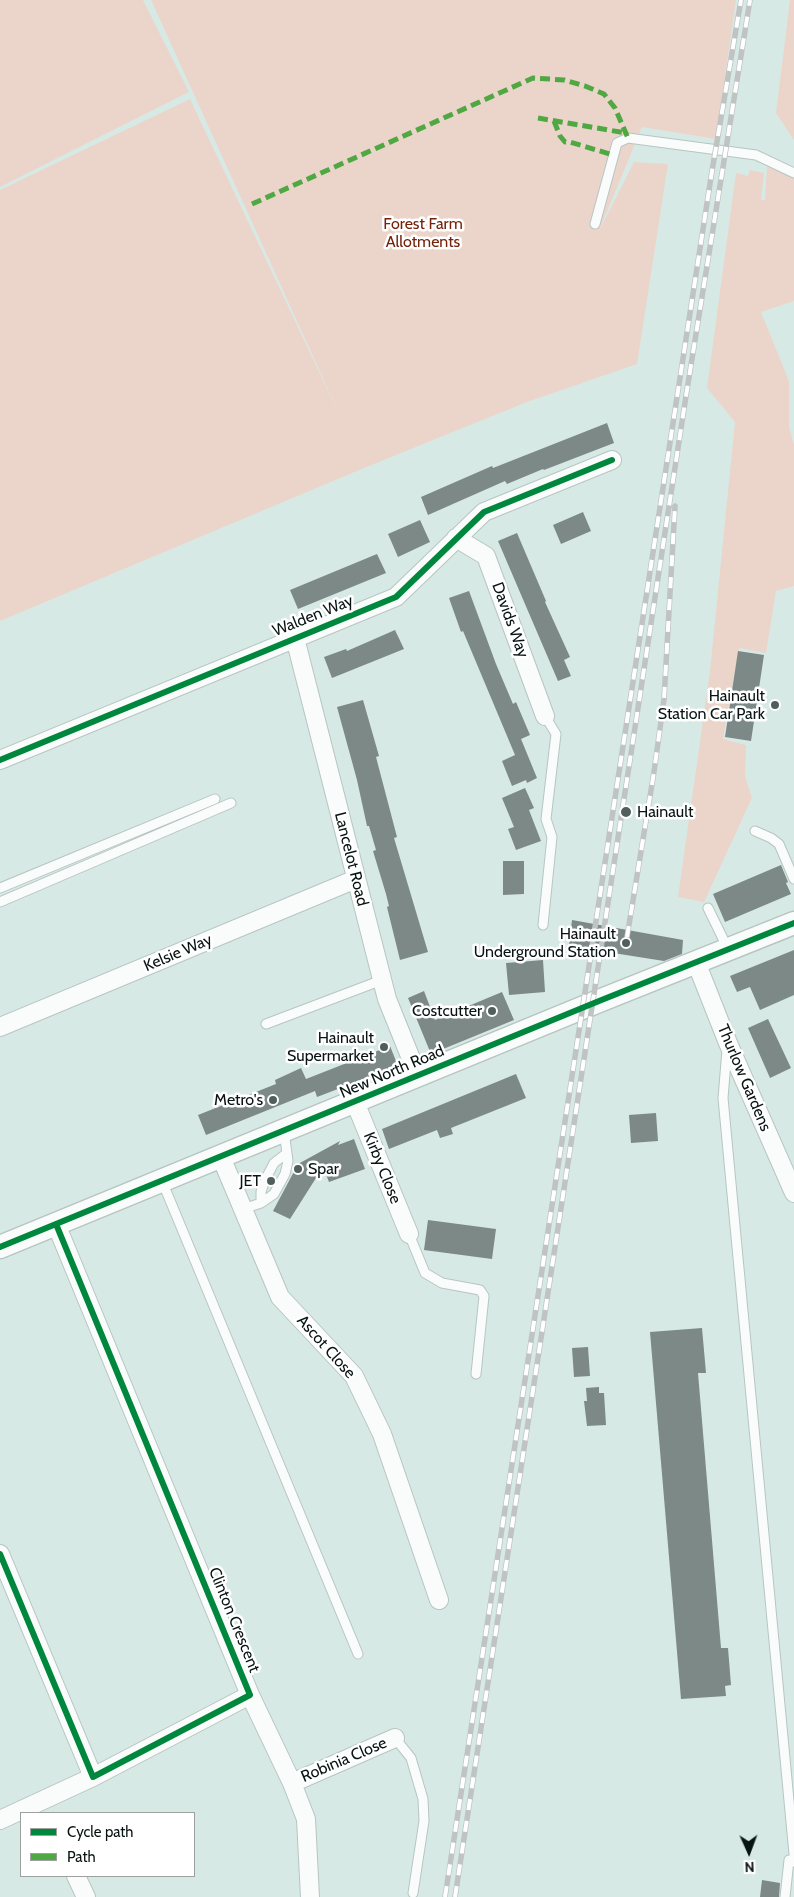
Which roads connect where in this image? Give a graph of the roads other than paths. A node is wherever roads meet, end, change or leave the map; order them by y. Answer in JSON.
{"nodes":[{"id":1,"x":794,"y":173,"type":"edge"},
{"id":2,"x":595,"y":224,"type":"dead end"},
{"id":3,"x":612,"y":460,"type":"dead end"},
{"id":4,"x":456,"y":538,"type":"junction"},
{"id":5,"x":295,"y":638,"type":"junction"},
{"id":6,"x":545,"y":716,"type":"joint"},
{"id":7,"x":0,"y":760,"type":"edge"},
{"id":8,"x":215,"y":799,"type":"dead end"},
{"id":9,"x":230,"y":803,"type":"dead end"},
{"id":10,"x":755,"y":831,"type":"dead end"},
{"id":11,"x":356,"y":879,"type":"junction"},
{"id":12,"x":794,"y":879,"type":"edge"},
{"id":13,"x":0,"y":888,"type":"edge"},
{"id":14,"x":0,"y":902,"type":"edge"},
{"id":15,"x":708,"y":908,"type":"dead end"},
{"id":16,"x":794,"y":924,"type":"edge"},
{"id":17,"x":543,"y":926,"type":"dead end"},
{"id":18,"x":728,"y":949,"type":"junction"},
{"id":19,"x":696,"y":962,"type":"junction"},
{"id":20,"x":382,"y":980,"type":"junction"},
{"id":21,"x":266,"y":1024,"type":"dead end"},
{"id":22,"x":0,"y":1027,"type":"edge"},
{"id":23,"x":728,"y":1043,"type":"junction"},
{"id":24,"x":418,"y":1076,"type":"junction"},
{"id":25,"x":355,"y":1102,"type":"junction"},
{"id":26,"x":284,"y":1131,"type":"junction"},
{"id":27,"x":287,"y":1153,"type":"junction"},
{"id":28,"x":220,"y":1157,"type":"junction"},
{"id":29,"x":162,"y":1181,"type":"junction"},
{"id":30,"x":794,"y":1193,"type":"edge"},
{"id":31,"x":261,"y":1203,"type":"junction"},
{"id":32,"x":242,"y":1209,"type":"junction"},
{"id":33,"x":56,"y":1224,"type":"junction"},
{"id":34,"x":409,"y":1234,"type":"joint"},
{"id":35,"x":0,"y":1247,"type":"edge"},
{"id":36,"x":476,"y":1374,"type":"dead end"},
{"id":37,"x":0,"y":1554,"type":"edge"},
{"id":38,"x":439,"y":1600,"type":"dead end"},
{"id":39,"x":358,"y":1654,"type":"dead end"},
{"id":40,"x":250,"y":1695,"type":"junction"},
{"id":41,"x":396,"y":1738,"type":"joint"},
{"id":42,"x":94,"y":1777,"type":"junction"},
{"id":43,"x":292,"y":1783,"type":"junction"},
{"id":44,"x":45,"y":1807,"type":"edge"},
{"id":45,"x":28,"y":1812,"type":"edge"},
{"id":46,"x":20,"y":1814,"type":"edge"},
{"id":47,"x":0,"y":1820,"type":"edge"},
{"id":48,"x":794,"y":1854,"type":"edge"},
{"id":49,"x":794,"y":1862,"type":"edge"},
{"id":50,"x":76,"y":1877,"type":"edge"},
{"id":51,"x":413,"y":1892,"type":"dead end"},
{"id":52,"x":86,"y":1897,"type":"edge"},
{"id":53,"x":310,"y":1897,"type":"edge"},
{"id":54,"x":785,"y":1897,"type":"edge"}],
"edges":[{"from":1,"to":2,"type":"lane"},
{"from":3,"to":4,"type":"street","name":"Walden Way"},
{"from":4,"to":5,"type":"street","name":"Walden Way"},
{"from":4,"to":6,"type":"street","name":"Davids Way"},
{"from":5,"to":7,"type":"street","name":"Walden Way"},
{"from":5,"to":11,"type":"street","name":"Lancelot Road"},
{"from":6,"to":17,"type":"lane"},
{"from":8,"to":13,"type":"lane"},
{"from":9,"to":14,"type":"lane"},
{"from":10,"to":12,"type":"lane"},
{"from":11,"to":20,"type":"street","name":"Lancelot Road"},
{"from":11,"to":22,"type":"street","name":"Kelsie Way"},
{"from":15,"to":18,"type":"lane"},
{"from":16,"to":18,"type":"street","name":"New North Road"},
{"from":18,"to":19,"type":"street","name":"New North Road"},
{"from":19,"to":23,"type":"street","name":"Thurlow Gardens"},
{"from":19,"to":24,"type":"street","name":"New North Road"},
{"from":20,"to":21,"type":"lane"},
{"from":20,"to":24,"type":"street","name":"Lancelot Road"},
{"from":23,"to":30,"type":"street","name":"Thurlow Gardens"},
{"from":23,"to":48,"type":"lane"},
{"from":24,"to":25,"type":"street","name":"New North Road"},
{"from":25,"to":26,"type":"street","name":"New North Road"},
{"from":25,"to":34,"type":"street","name":"Kirby Close"},
{"from":26,"to":27,"type":"lane"},
{"from":26,"to":28,"type":"street","name":"New North Road"},
{"from":27,"to":31,"type":"lane"},
{"from":27,"to":31,"type":"lane"},
{"from":28,"to":29,"type":"street","name":"New North Road"},
{"from":28,"to":32,"type":"street","name":"Ascot Close"},
{"from":29,"to":33,"type":"street","name":"New North Road"},
{"from":29,"to":39,"type":"lane"},
{"from":31,"to":32,"type":"lane"},
{"from":32,"to":38,"type":"street","name":"Ascot Close"},
{"from":33,"to":35,"type":"street","name":"New North Road"},
{"from":33,"to":40,"type":"street","name":"Clinton Crescent"},
{"from":34,"to":36,"type":"lane"},
{"from":37,"to":42,"type":"street"},
{"from":40,"to":42,"type":"street","name":"Clinton Crescent"},
{"from":40,"to":43,"type":"street","name":"Robinia Close"},
{"from":41,"to":43,"type":"street","name":"Robinia Close"},
{"from":41,"to":51,"type":"lane"},
{"from":42,"to":44,"type":"street","name":"Clinton Crescent"},
{"from":43,"to":53,"type":"street","name":"Robinia Close"},
{"from":44,"to":45,"type":"street","name":"Clinton Crescent"},
{"from":46,"to":47,"type":"street","name":"Clinton Crescent"},
{"from":49,"to":54,"type":"lane"},
{"from":50,"to":52,"type":"street"}]}
